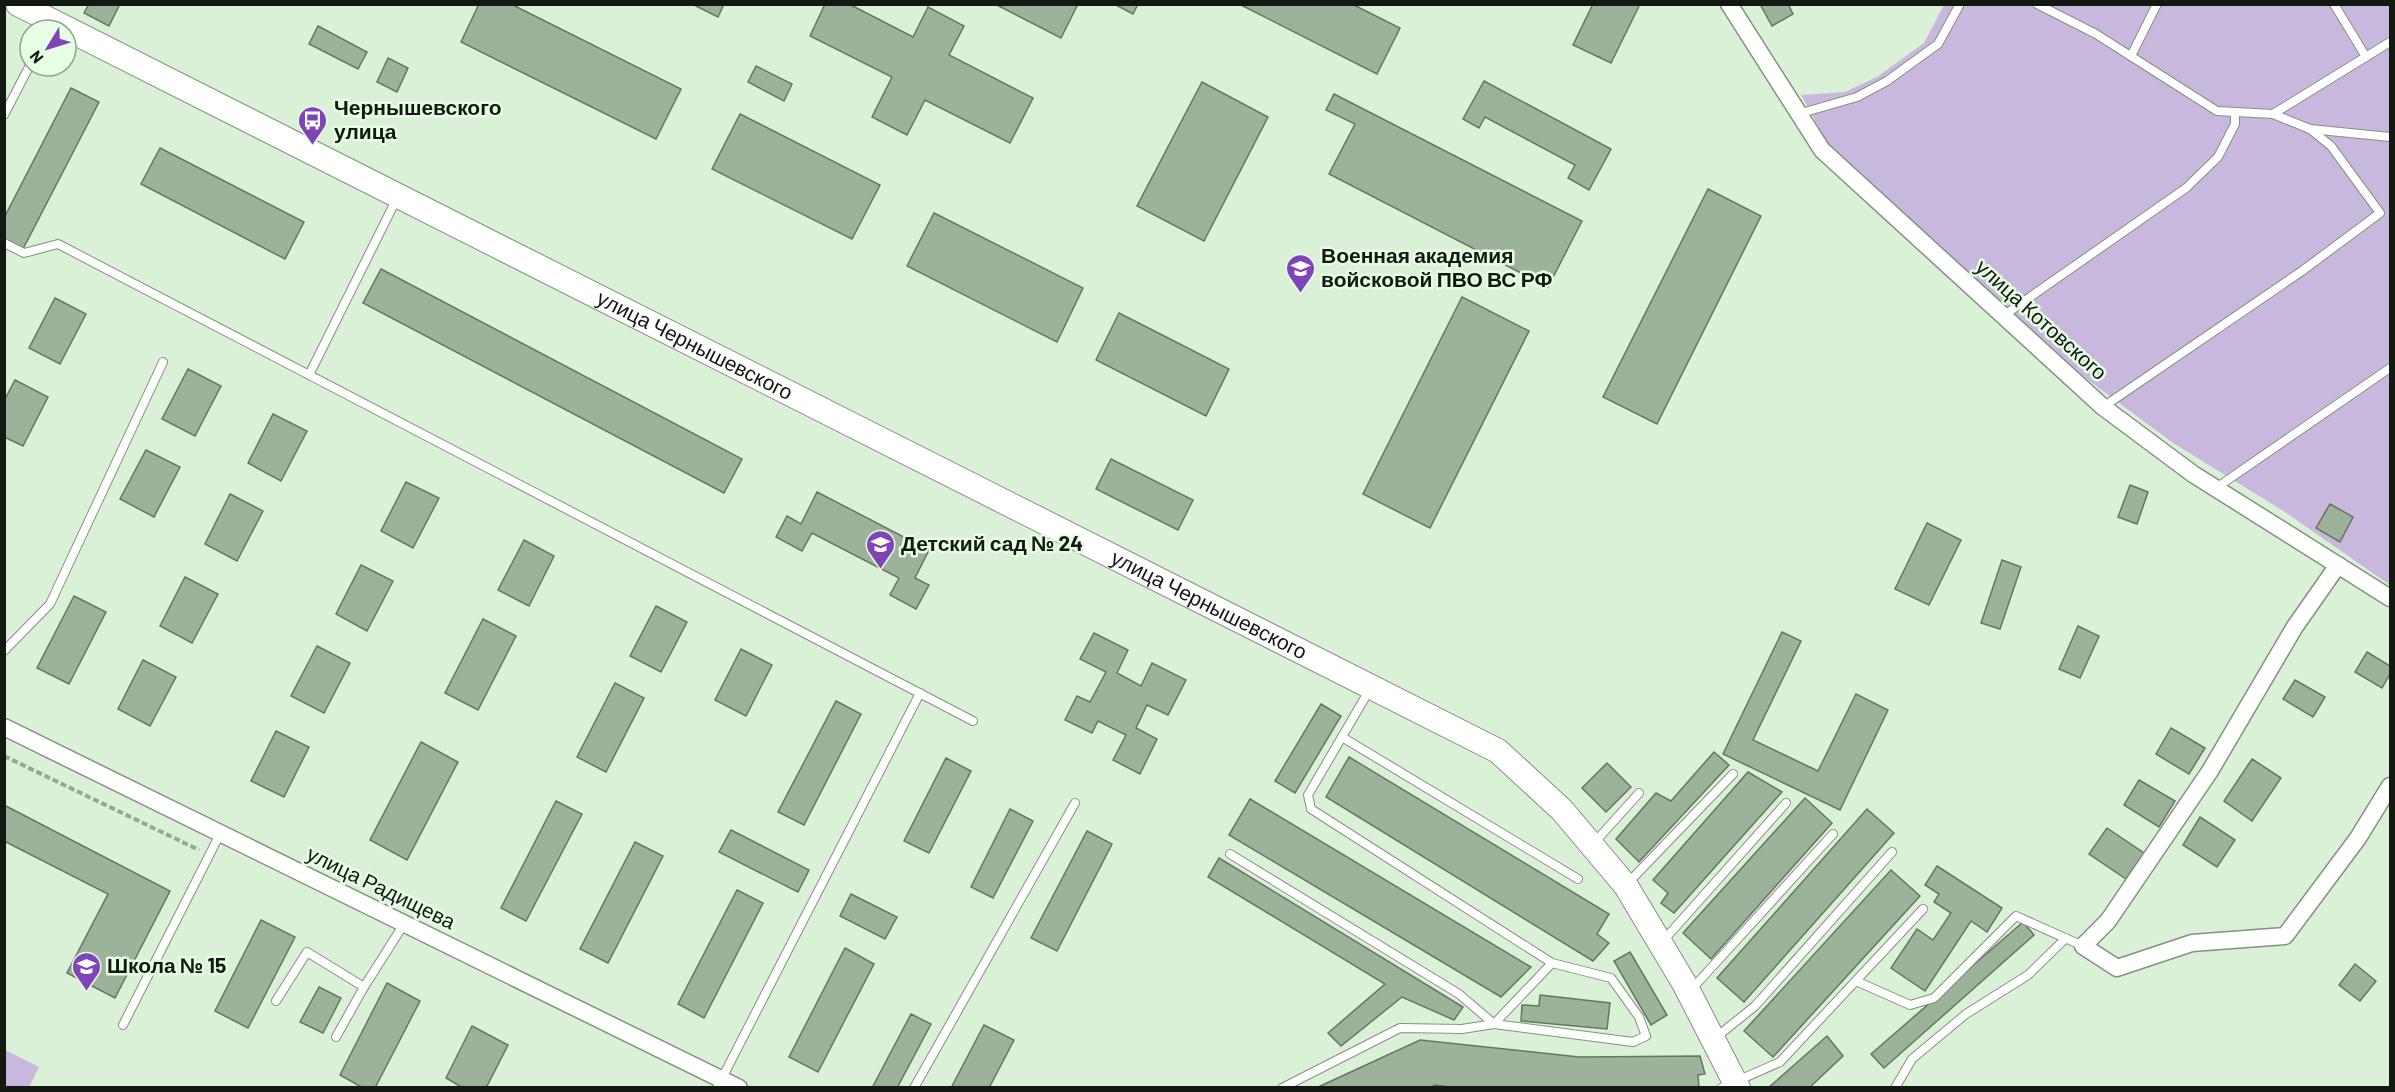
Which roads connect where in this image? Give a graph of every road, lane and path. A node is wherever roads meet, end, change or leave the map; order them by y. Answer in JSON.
{"nodes":[{"id":1,"x":18,"y":4,"type":"edge"},
{"id":2,"x":1729,"y":4,"type":"edge"},
{"id":3,"x":1960,"y":4,"type":"edge"},
{"id":4,"x":2037,"y":4,"type":"edge"},
{"id":5,"x":2157,"y":4,"type":"edge"},
{"id":6,"x":2334,"y":4,"type":"edge"},
{"id":7,"x":38,"y":18,"type":"edge"},
{"id":8,"x":78,"y":40,"type":"edge"},
{"id":9,"x":2391,"y":42,"type":"edge"},
{"id":10,"x":2131,"y":56,"type":"junction"},
{"id":11,"x":2366,"y":57,"type":"junction"},
{"id":12,"x":23,"y":78,"type":"edge"},
{"id":13,"x":2235,"y":112,"type":"junction"},
{"id":14,"x":1798,"y":114,"type":"junction"},
{"id":15,"x":2273,"y":114,"type":"junction"},
{"id":16,"x":4,"y":115,"type":"edge"},
{"id":17,"x":2310,"y":129,"type":"junction"},
{"id":18,"x":2391,"y":137,"type":"edge"},
{"id":19,"x":398,"y":195,"type":"junction"},
{"id":20,"x":4,"y":243,"type":"edge"},
{"id":21,"x":2002,"y":316,"type":"junction"},
{"id":22,"x":163,"y":362,"type":"dead end"},
{"id":23,"x":2391,"y":368,"type":"edge"},
{"id":24,"x":309,"y":375,"type":"junction"},
{"id":25,"x":2103,"y":407,"type":"junction"},
{"id":26,"x":2216,"y":488,"type":"junction"},
{"id":27,"x":2338,"y":565,"type":"junction"},
{"id":28,"x":2391,"y":598,"type":"edge"},
{"id":29,"x":4,"y":651,"type":"edge"},
{"id":30,"x":1372,"y":686,"type":"junction"},
{"id":31,"x":920,"y":693,"type":"junction"},
{"id":32,"x":973,"y":721,"type":"dead end"},
{"id":33,"x":4,"y":727,"type":"edge"},
{"id":34,"x":1342,"y":737,"type":"junction"},
{"id":35,"x":4,"y":756,"type":"edge"},
{"id":36,"x":1733,"y":774,"type":"dead end"},
{"id":37,"x":2391,"y":786,"type":"edge"},
{"id":38,"x":1639,"y":793,"type":"dead end"},
{"id":39,"x":1075,"y":803,"type":"dead end"},
{"id":40,"x":1786,"y":803,"type":"dead end"},
{"id":41,"x":220,"y":834,"type":"junction"},
{"id":42,"x":1833,"y":834,"type":"dead end"},
{"id":43,"x":1592,"y":846,"type":"junction"},
{"id":44,"x":1892,"y":852,"type":"dead end"},
{"id":45,"x":1230,"y":854,"type":"dead end"},
{"id":46,"x":210,"y":856,"type":"junction"},
{"id":47,"x":1578,"y":879,"type":"dead end"},
{"id":48,"x":1626,"y":886,"type":"junction"},
{"id":49,"x":1923,"y":909,"type":"dead end"},
{"id":50,"x":404,"y":924,"type":"junction"},
{"id":51,"x":2066,"y":938,"type":"junction"},
{"id":52,"x":1660,"y":943,"type":"junction"},
{"id":53,"x":2083,"y":945,"type":"junction"},
{"id":54,"x":1552,"y":963,"type":"junction"},
{"id":55,"x":1856,"y":981,"type":"junction"},
{"id":56,"x":364,"y":987,"type":"junction"},
{"id":57,"x":1689,"y":993,"type":"junction"},
{"id":58,"x":276,"y":1001,"type":"dead end"},
{"id":59,"x":1494,"y":1024,"type":"junction"},
{"id":60,"x":123,"y":1025,"type":"dead end"},
{"id":61,"x":336,"y":1037,"type":"dead end"},
{"id":62,"x":1714,"y":1040,"type":"junction"},
{"id":63,"x":720,"y":1083,"type":"edge"},
{"id":64,"x":1732,"y":1086,"type":"edge"},
{"id":65,"x":739,"y":1088,"type":"edge"},
{"id":66,"x":914,"y":1088,"type":"edge"},
{"id":67,"x":1282,"y":1088,"type":"edge"},
{"id":68,"x":1895,"y":1088,"type":"edge"}],
"edges":[{"from":1,"to":7,"type":"street","name":"улица Чернышевского"},
{"from":2,"to":14,"type":"street","name":"улица Котовского"},
{"from":3,"to":14,"type":"lane"},
{"from":4,"to":10,"type":"lane"},
{"from":5,"to":10,"type":"lane"},
{"from":6,"to":11,"type":"lane"},
{"from":8,"to":19,"type":"street","name":"улица Чернышевского"},
{"from":9,"to":11,"type":"lane"},
{"from":10,"to":13,"type":"lane"},
{"from":11,"to":15,"type":"lane"},
{"from":12,"to":16,"type":"lane"},
{"from":13,"to":15,"type":"lane"},
{"from":13,"to":21,"type":"lane"},
{"from":14,"to":21,"type":"street","name":"улица Котовского"},
{"from":15,"to":17,"type":"lane"},
{"from":17,"to":18,"type":"lane"},
{"from":17,"to":25,"type":"lane"},
{"from":19,"to":24,"type":"lane"},
{"from":19,"to":30,"type":"street","name":"улица Чернышевского"},
{"from":20,"to":24,"type":"lane"},
{"from":21,"to":25,"type":"street","name":"улица Котовского"},
{"from":22,"to":29,"type":"lane"},
{"from":23,"to":26,"type":"lane"},
{"from":24,"to":31,"type":"lane"},
{"from":25,"to":26,"type":"street","name":"улица Котовского"},
{"from":26,"to":27,"type":"street","name":"улица Котовского"},
{"from":27,"to":28,"type":"street","name":"улица Котовского"},
{"from":27,"to":53,"type":"street"},
{"from":30,"to":34,"type":"lane"},
{"from":30,"to":43,"type":"street","name":"улица Чернышевского"},
{"from":31,"to":32,"type":"lane"},
{"from":31,"to":63,"type":"lane"},
{"from":33,"to":41,"type":"street","name":"улица Радищева"},
{"from":34,"to":47,"type":"lane"},
{"from":34,"to":54,"type":"lane"},
{"from":35,"to":46,"type":"path"},
{"from":36,"to":48,"type":"lane"},
{"from":37,"to":53,"type":"street"},
{"from":38,"to":43,"type":"lane"},
{"from":39,"to":66,"type":"lane"},
{"from":40,"to":52,"type":"lane"},
{"from":41,"to":46,"type":"lane"},
{"from":41,"to":50,"type":"street","name":"улица Радищева"},
{"from":42,"to":57,"type":"lane"},
{"from":43,"to":48,"type":"street","name":"улица Чернышевского"},
{"from":44,"to":62,"type":"lane"},
{"from":45,"to":59,"type":"lane"},
{"from":46,"to":60,"type":"lane"},
{"from":48,"to":52,"type":"street","name":"улица Чернышевского"},
{"from":49,"to":55,"type":"lane"},
{"from":50,"to":56,"type":"lane"},
{"from":50,"to":63,"type":"street","name":"улица Радищева"},
{"from":51,"to":53,"type":"lane"},
{"from":51,"to":55,"type":"lane"},
{"from":51,"to":68,"type":"lane"},
{"from":52,"to":57,"type":"street","name":"улица Чернышевского"},
{"from":54,"to":59,"type":"lane"},
{"from":54,"to":59,"type":"lane"},
{"from":55,"to":64,"type":"lane"},
{"from":56,"to":58,"type":"lane"},
{"from":56,"to":61,"type":"lane"},
{"from":57,"to":62,"type":"street","name":"улица Чернышевского"},
{"from":59,"to":67,"type":"lane"},
{"from":62,"to":64,"type":"street","name":"улица Чернышевского"},
{"from":63,"to":65,"type":"street","name":"улица Радищева"}]}
